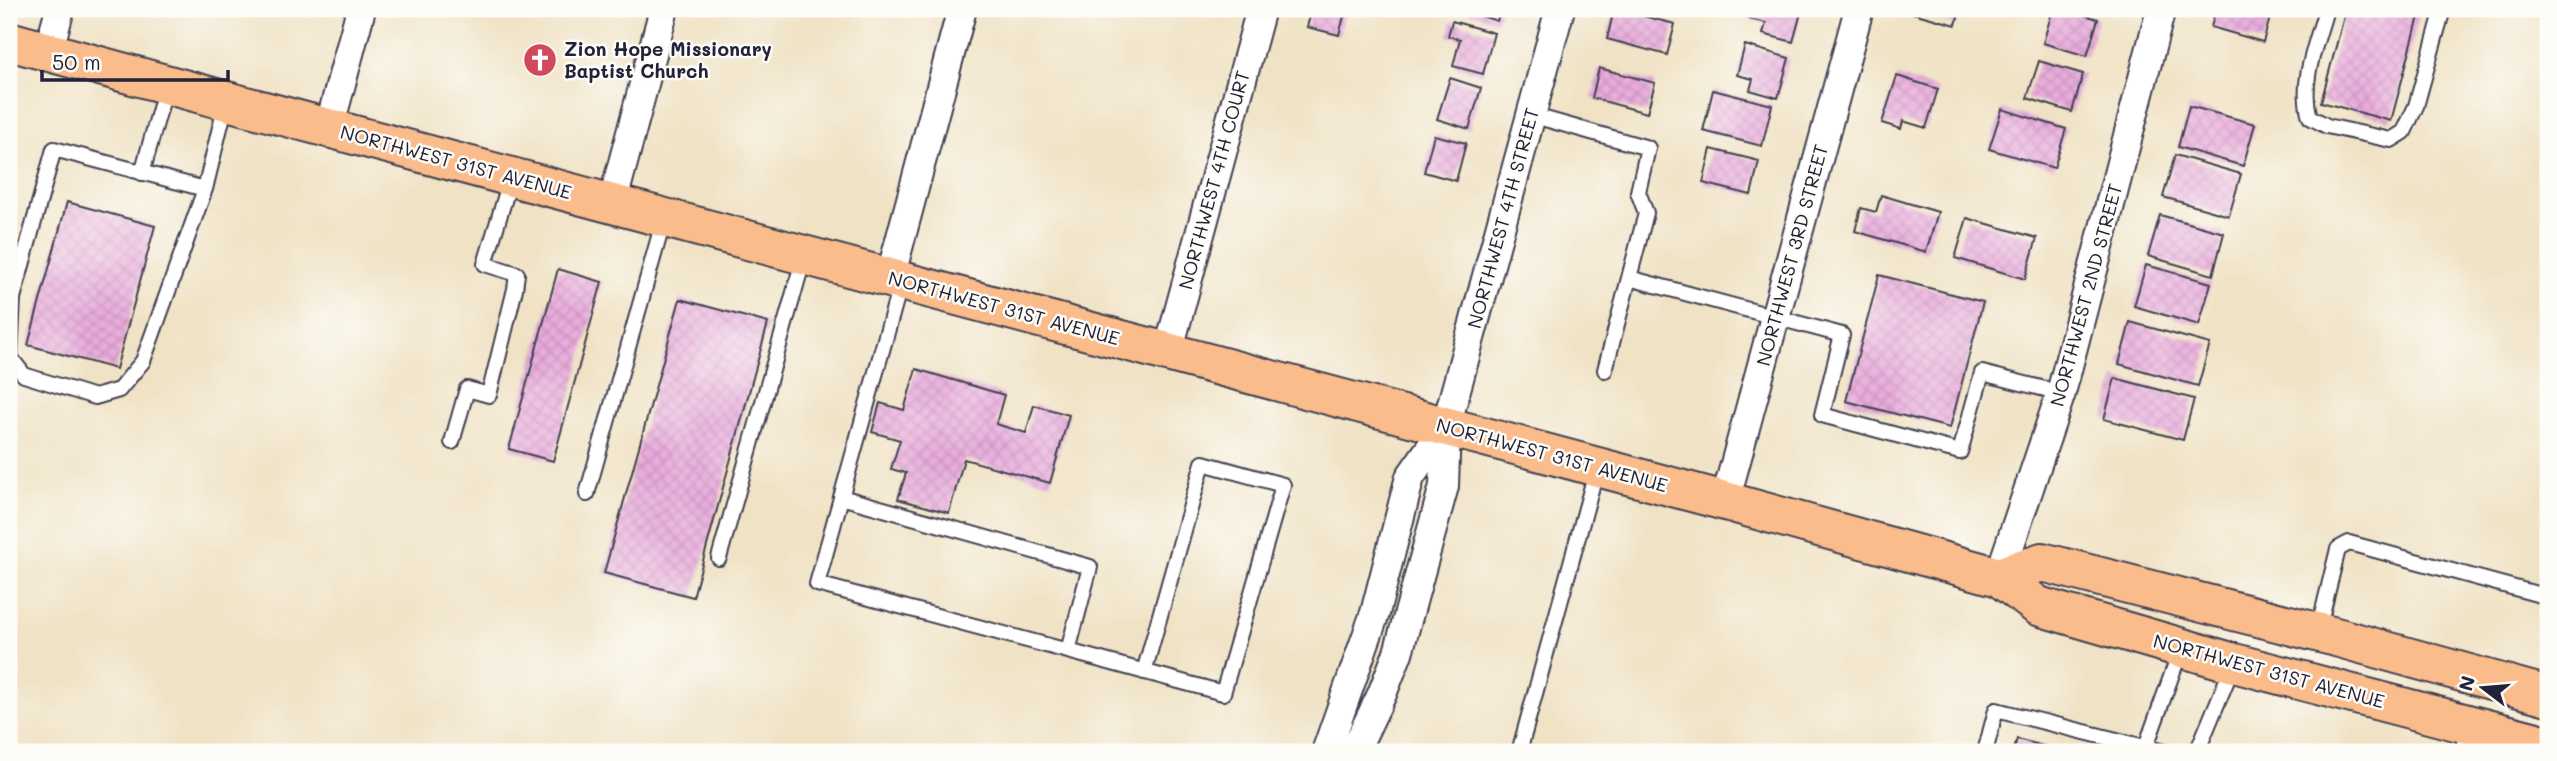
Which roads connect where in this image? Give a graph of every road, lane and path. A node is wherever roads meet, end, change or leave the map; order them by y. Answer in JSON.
{"nodes":[{"id":1,"x":60,"y":9,"type":"edge"},
{"id":2,"x":361,"y":9,"type":"edge"},
{"id":3,"x":664,"y":9,"type":"edge"},
{"id":4,"x":962,"y":9,"type":"edge"},
{"id":5,"x":1261,"y":9,"type":"edge"},
{"id":6,"x":1560,"y":9,"type":"edge"},
{"id":7,"x":1859,"y":9,"type":"edge"},
{"id":8,"x":2161,"y":9,"type":"edge"},
{"id":9,"x":2326,"y":9,"type":"edge"},
{"id":10,"x":2444,"y":9,"type":"edge"},
{"id":11,"x":9,"y":41,"type":"edge"},
{"id":12,"x":48,"y":52,"type":"junction"},
{"id":13,"x":166,"y":84,"type":"junction"},
{"id":14,"x":227,"y":101,"type":"junction"},
{"id":15,"x":1531,"y":116,"type":"junction"},
{"id":16,"x":329,"y":128,"type":"junction"},
{"id":17,"x":142,"y":173,"type":"junction"},
{"id":18,"x":511,"y":176,"type":"junction"},
{"id":19,"x":205,"y":189,"type":"junction"},
{"id":20,"x":612,"y":204,"type":"junction"},
{"id":21,"x":664,"y":218,"type":"junction"},
{"id":22,"x":805,"y":255,"type":"junction"},
{"id":23,"x":1629,"y":278,"type":"junction"},
{"id":24,"x":896,"y":279,"type":"junction"},
{"id":25,"x":1774,"y":318,"type":"junction"},
{"id":26,"x":1168,"y":352,"type":"junction"},
{"id":27,"x":1605,"y":370,"type":"dead end"},
{"id":28,"x":2061,"y":393,"type":"junction"},
{"id":29,"x":1446,"y":426,"type":"junction"},
{"id":30,"x":452,"y":443,"type":"dead end"},
{"id":31,"x":1597,"y":467,"type":"junction"},
{"id":32,"x":587,"y":494,"type":"dead end"},
{"id":33,"x":841,"y":497,"type":"junction"},
{"id":34,"x":1725,"y":501,"type":"junction"},
{"id":35,"x":719,"y":558,"type":"dead end"},
{"id":36,"x":1999,"y":577,"type":"junction"},
{"id":37,"x":2548,"y":597,"type":"edge"},
{"id":38,"x":2318,"y":633,"type":"junction"},
{"id":39,"x":2181,"y":649,"type":"junction"},
{"id":40,"x":1068,"y":651,"type":"junction"},
{"id":41,"x":2234,"y":663,"type":"junction"},
{"id":42,"x":1144,"y":672,"type":"junction"},
{"id":43,"x":2548,"y":696,"type":"edge"},
{"id":44,"x":2466,"y":739,"type":"edge"},
{"id":45,"x":2548,"y":745,"type":"edge"},
{"id":46,"x":2145,"y":750,"type":"edge"},
{"id":47,"x":1326,"y":752,"type":"edge"},
{"id":48,"x":1354,"y":752,"type":"edge"},
{"id":49,"x":1519,"y":752,"type":"edge"},
{"id":50,"x":1984,"y":752,"type":"edge"},
{"id":51,"x":2165,"y":752,"type":"edge"},
{"id":52,"x":2196,"y":752,"type":"edge"}],
"edges":[{"from":1,"to":12,"type":"street"},
{"from":2,"to":16,"type":"street"},
{"from":3,"to":20,"type":"street"},
{"from":4,"to":24,"type":"street"},
{"from":5,"to":26,"type":"street","name":"NORTHWEST 4TH COURT"},
{"from":6,"to":15,"type":"street","name":"NORTHWEST 4TH STREET"},
{"from":7,"to":25,"type":"street","name":"NORTHWEST 3RD STREET"},
{"from":8,"to":28,"type":"street","name":"NORTHWEST 2ND STREET"},
{"from":9,"to":10,"type":"lane"},
{"from":11,"to":12,"type":"main road","name":"NORTHWEST 31ST AVENUE"},
{"from":12,"to":13,"type":"main road","name":"NORTHWEST 31ST AVENUE"},
{"from":13,"to":14,"type":"main road","name":"NORTHWEST 31ST AVENUE"},
{"from":13,"to":17,"type":"lane"},
{"from":14,"to":16,"type":"main road","name":"NORTHWEST 31ST AVENUE"},
{"from":14,"to":19,"type":"lane"},
{"from":15,"to":23,"type":"lane"},
{"from":15,"to":29,"type":"street","name":"NORTHWEST 4TH STREET"},
{"from":16,"to":18,"type":"main road","name":"NORTHWEST 31ST AVENUE"},
{"from":17,"to":19,"type":"lane"},
{"from":17,"to":19,"type":"lane"},
{"from":18,"to":20,"type":"main road","name":"NORTHWEST 31ST AVENUE"},
{"from":18,"to":30,"type":"lane"},
{"from":20,"to":21,"type":"main road","name":"NORTHWEST 31ST AVENUE"},
{"from":21,"to":22,"type":"main road","name":"NORTHWEST 31ST AVENUE"},
{"from":21,"to":32,"type":"lane"},
{"from":22,"to":24,"type":"main road","name":"NORTHWEST 31ST AVENUE"},
{"from":22,"to":35,"type":"lane"},
{"from":23,"to":25,"type":"lane"},
{"from":23,"to":27,"type":"lane"},
{"from":24,"to":26,"type":"main road","name":"NORTHWEST 31ST AVENUE"},
{"from":24,"to":33,"type":"lane"},
{"from":25,"to":28,"type":"lane"},
{"from":25,"to":34,"type":"street","name":"NORTHWEST 3RD STREET"},
{"from":26,"to":29,"type":"main road","name":"NORTHWEST 31ST AVENUE"},
{"from":28,"to":36,"type":"street","name":"NORTHWEST 2ND STREET"},
{"from":29,"to":31,"type":"main road","name":"NORTHWEST 31ST AVENUE"},
{"from":29,"to":47,"type":"street"},
{"from":29,"to":48,"type":"street"},
{"from":31,"to":34,"type":"main road","name":"NORTHWEST 31ST AVENUE"},
{"from":31,"to":49,"type":"lane"},
{"from":33,"to":40,"type":"lane"},
{"from":33,"to":40,"type":"lane"},
{"from":34,"to":36,"type":"main road","name":"NORTHWEST 31ST AVENUE"},
{"from":36,"to":38,"type":"main road"},
{"from":36,"to":39,"type":"main road","name":"NORTHWEST 31ST AVENUE"},
{"from":37,"to":38,"type":"lane"},
{"from":38,"to":43,"type":"main road"},
{"from":39,"to":41,"type":"main road","name":"NORTHWEST 31ST AVENUE"},
{"from":39,"to":46,"type":"lane"},
{"from":40,"to":42,"type":"lane"},
{"from":41,"to":44,"type":"main road","name":"NORTHWEST 31ST AVENUE"},
{"from":41,"to":52,"type":"lane"},
{"from":42,"to":42,"type":"lane"},
{"from":44,"to":45,"type":"main road","name":"NORTHWEST 31ST AVENUE"},
{"from":46,"to":50,"type":"lane"},
{"from":46,"to":51,"type":"lane"}]}
